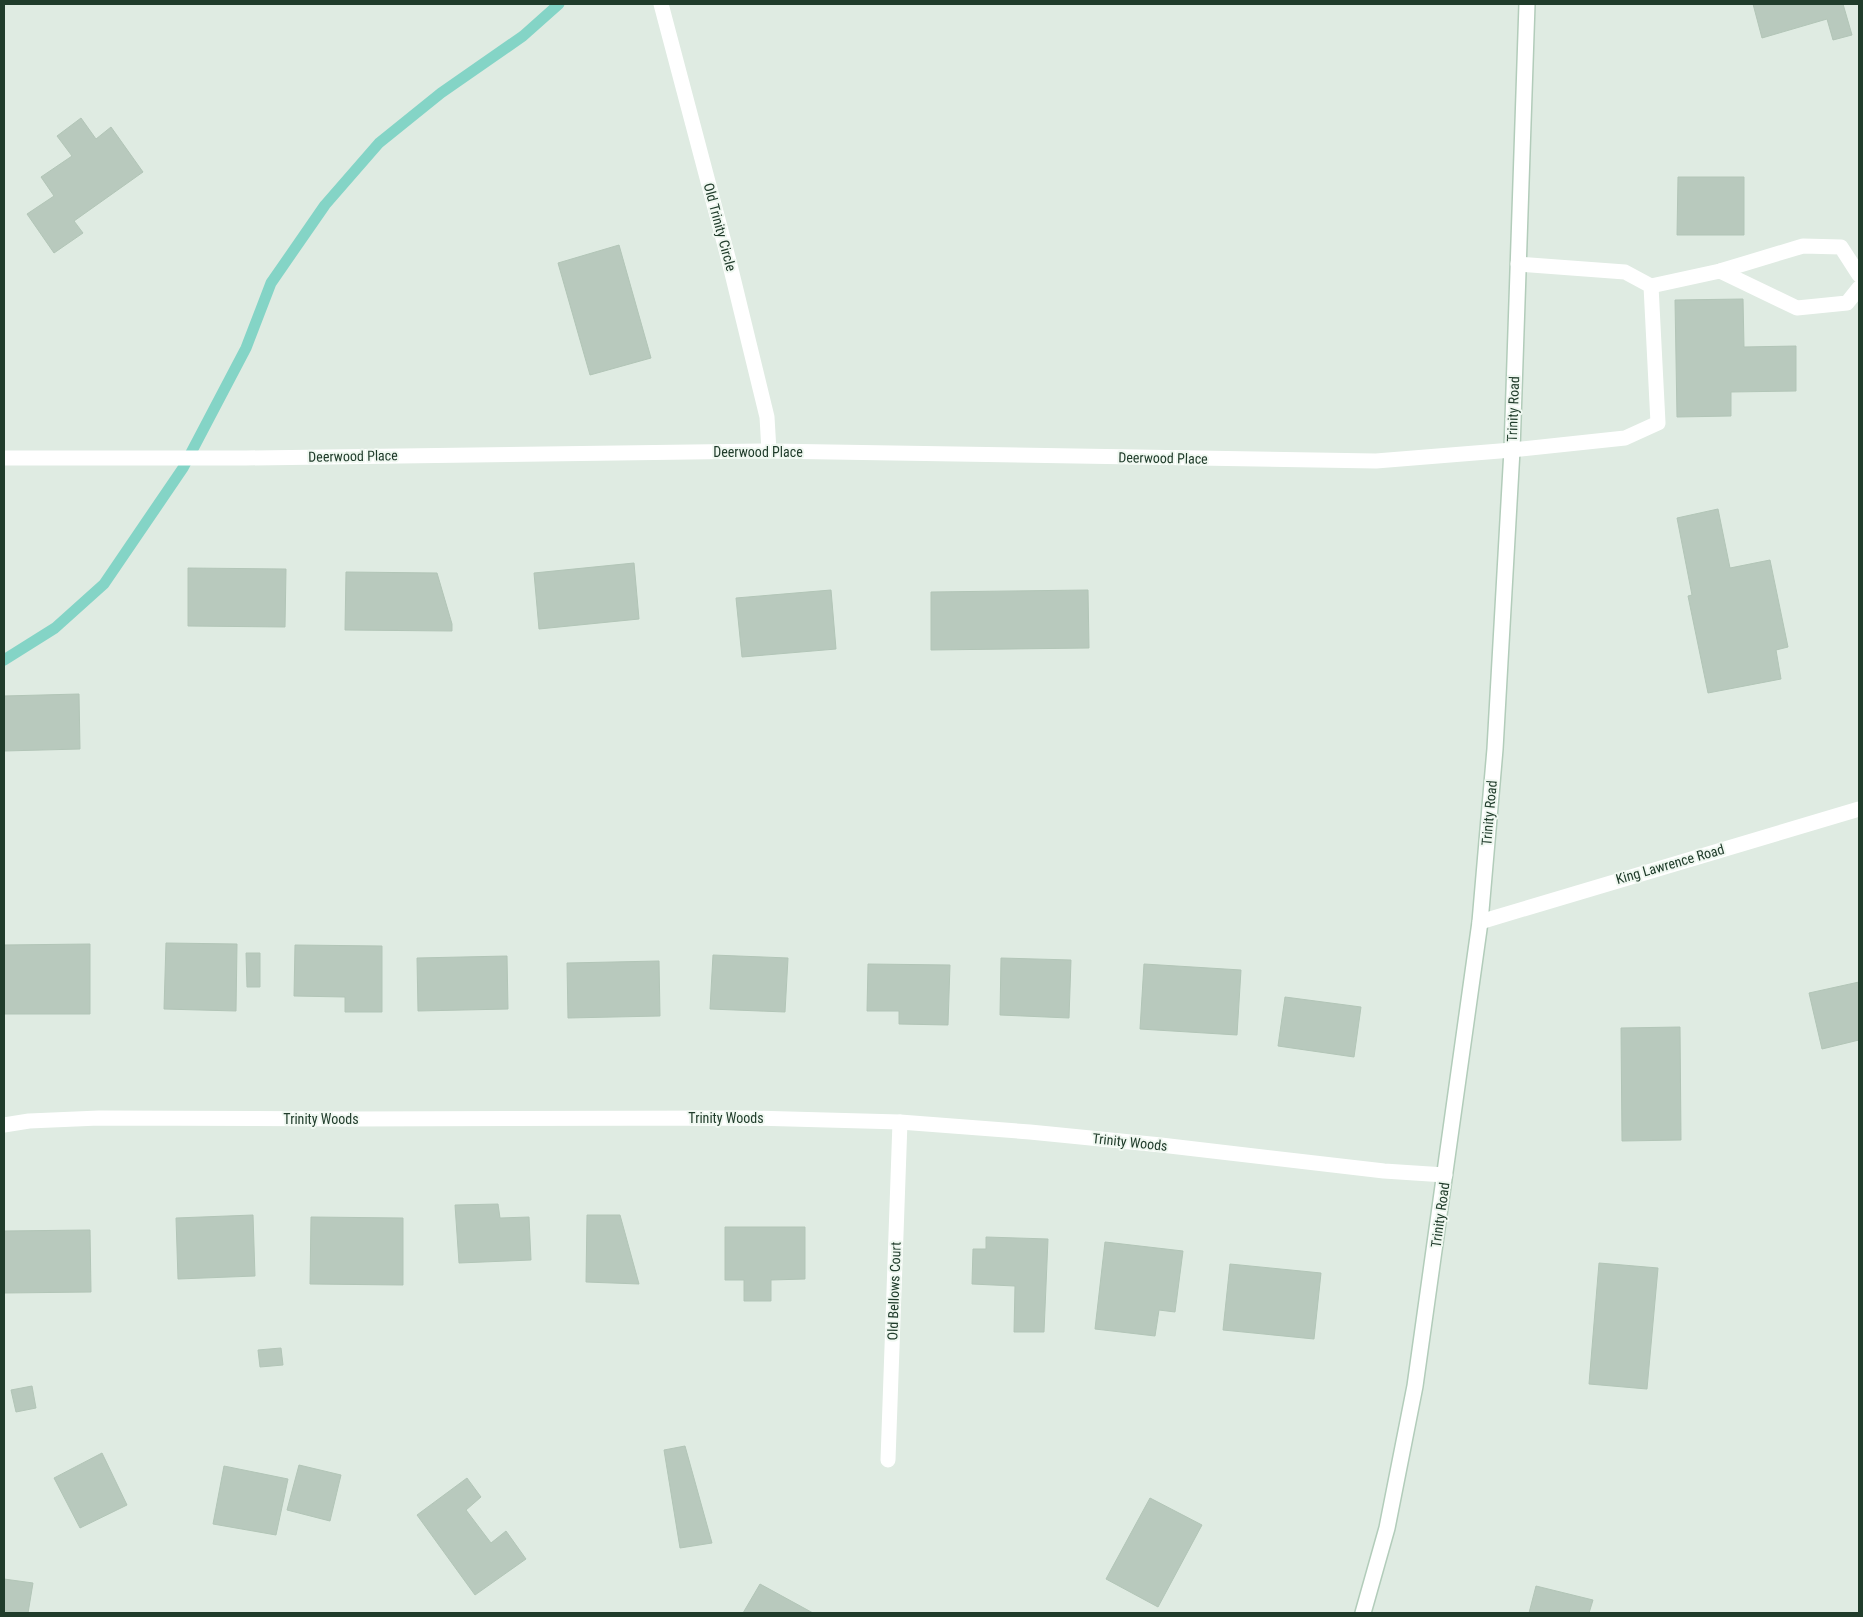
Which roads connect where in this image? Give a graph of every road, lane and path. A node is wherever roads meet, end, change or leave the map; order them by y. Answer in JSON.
{"nodes":[{"id":1,"x":661,"y":4,"type":"edge"},
{"id":2,"x":1527,"y":4,"type":"edge"},
{"id":3,"x":1518,"y":264,"type":"junction"},
{"id":4,"x":1720,"y":272,"type":"junction"},
{"id":5,"x":1859,"y":275,"type":"edge"},
{"id":6,"x":1652,"y":286,"type":"junction"},
{"id":7,"x":1859,"y":288,"type":"edge"},
{"id":8,"x":1512,"y":450,"type":"junction"},
{"id":9,"x":769,"y":451,"type":"junction"},
{"id":10,"x":4,"y":458,"type":"edge"},
{"id":11,"x":1859,"y":809,"type":"edge"},
{"id":12,"x":1480,"y":922,"type":"junction"},
{"id":13,"x":900,"y":1122,"type":"junction"},
{"id":14,"x":4,"y":1125,"type":"edge"},
{"id":15,"x":1445,"y":1175,"type":"junction"},
{"id":16,"x":888,"y":1460,"type":"dead end"},
{"id":17,"x":1363,"y":1613,"type":"edge"}],
"edges":[{"from":1,"to":9,"type":"street","name":"Old Trinity Circle"},
{"from":2,"to":3,"type":"street","name":"Trinity Road"},
{"from":3,"to":6,"type":"street"},
{"from":3,"to":8,"type":"street","name":"Trinity Road"},
{"from":4,"to":5,"type":"street"},
{"from":4,"to":6,"type":"street"},
{"from":4,"to":7,"type":"street"},
{"from":6,"to":8,"type":"street","name":"Deerwood Place"},
{"from":8,"to":9,"type":"street","name":"Deerwood Place"},
{"from":8,"to":12,"type":"street","name":"Trinity Road"},
{"from":9,"to":10,"type":"street","name":"Deerwood Place"},
{"from":11,"to":12,"type":"street","name":"King Lawrence Road"},
{"from":12,"to":15,"type":"street","name":"Trinity Road"},
{"from":13,"to":14,"type":"street","name":"Trinity Woods"},
{"from":13,"to":15,"type":"street","name":"Trinity Woods"},
{"from":13,"to":16,"type":"street","name":"Old Bellows Court"},
{"from":15,"to":17,"type":"street","name":"Trinity Road"}]}
